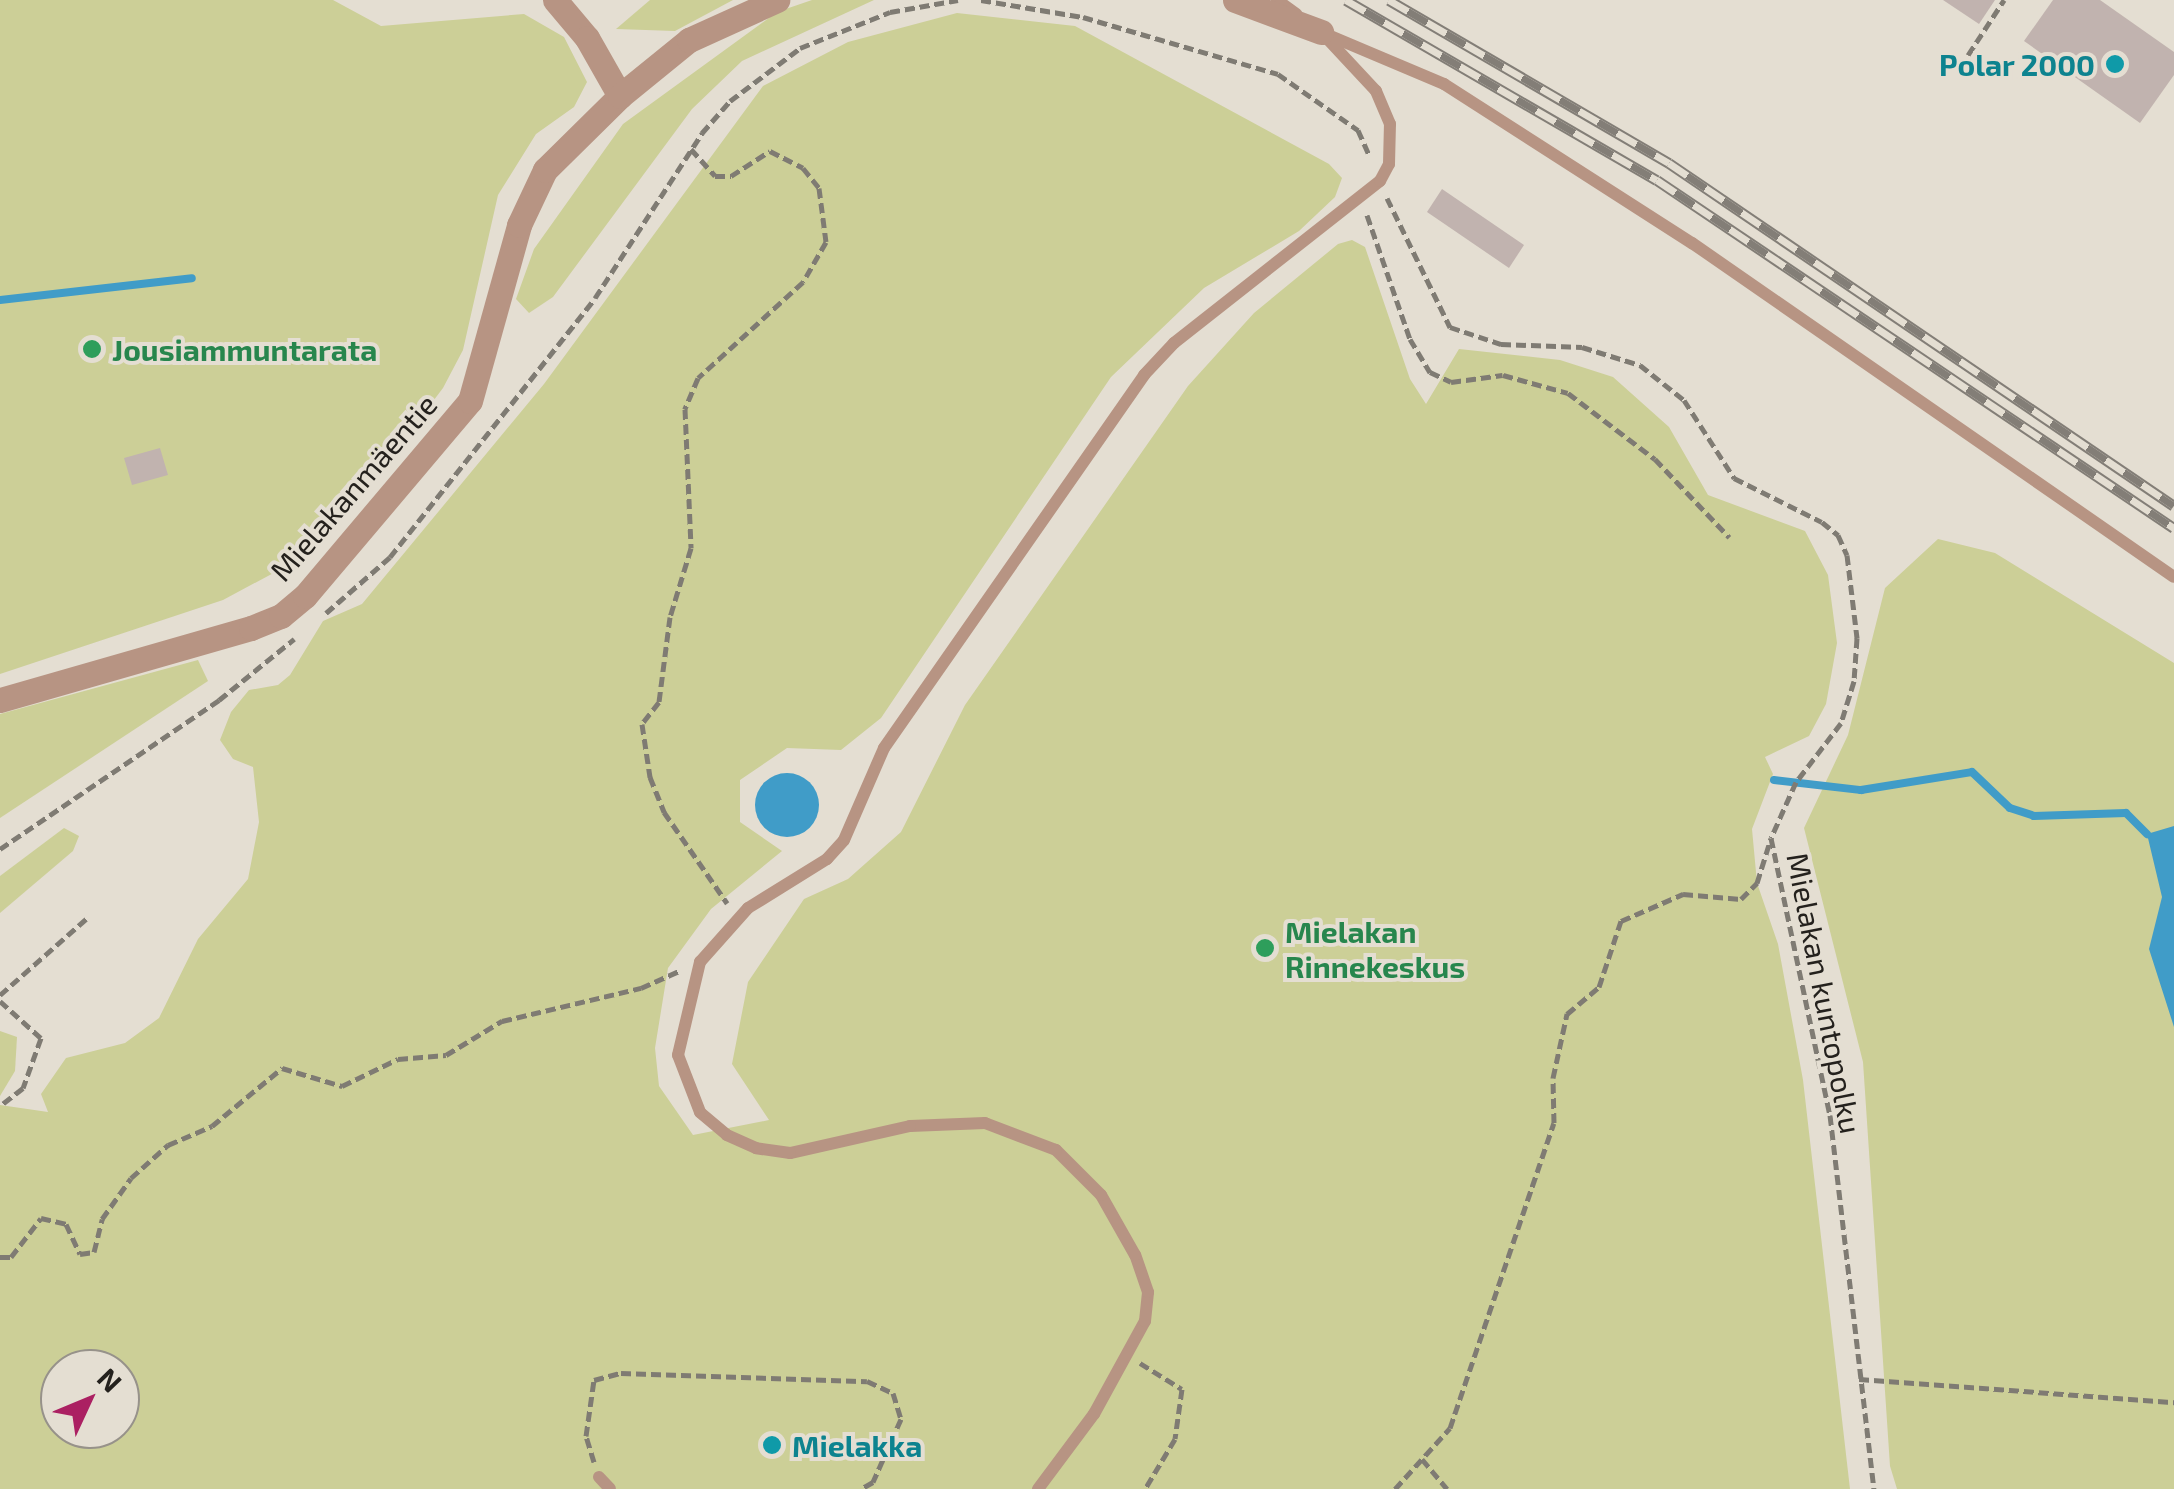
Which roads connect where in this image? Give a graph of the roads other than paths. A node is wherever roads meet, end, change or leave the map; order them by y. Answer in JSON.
{"nodes":[{"id":1,"x":555,"y":0,"type":"edge"},
{"id":2,"x":778,"y":0,"type":"edge"},
{"id":3,"x":1235,"y":0,"type":"edge"},
{"id":4,"x":1278,"y":0,"type":"edge"},
{"id":5,"x":1321,"y":32,"type":"junction"},
{"id":6,"x":620,"y":96,"type":"junction"},
{"id":7,"x":2174,"y":577,"type":"edge"},
{"id":8,"x":0,"y":700,"type":"edge"},
{"id":9,"x":599,"y":1477,"type":"road end"},
{"id":10,"x":610,"y":1489,"type":"edge"},
{"id":11,"x":1038,"y":1489,"type":"edge"}],
"edges":[{"from":1,"to":6,"type":"street"},
{"from":2,"to":6,"type":"street","name":"Mielakanmäentie"},
{"from":3,"to":5,"type":"street"},
{"from":4,"to":5,"type":"lane"},
{"from":5,"to":7,"type":"lane"},
{"from":5,"to":11,"type":"lane"},
{"from":6,"to":8,"type":"street","name":"Mielakanmäentie"},
{"from":9,"to":10,"type":"lane"}]}
